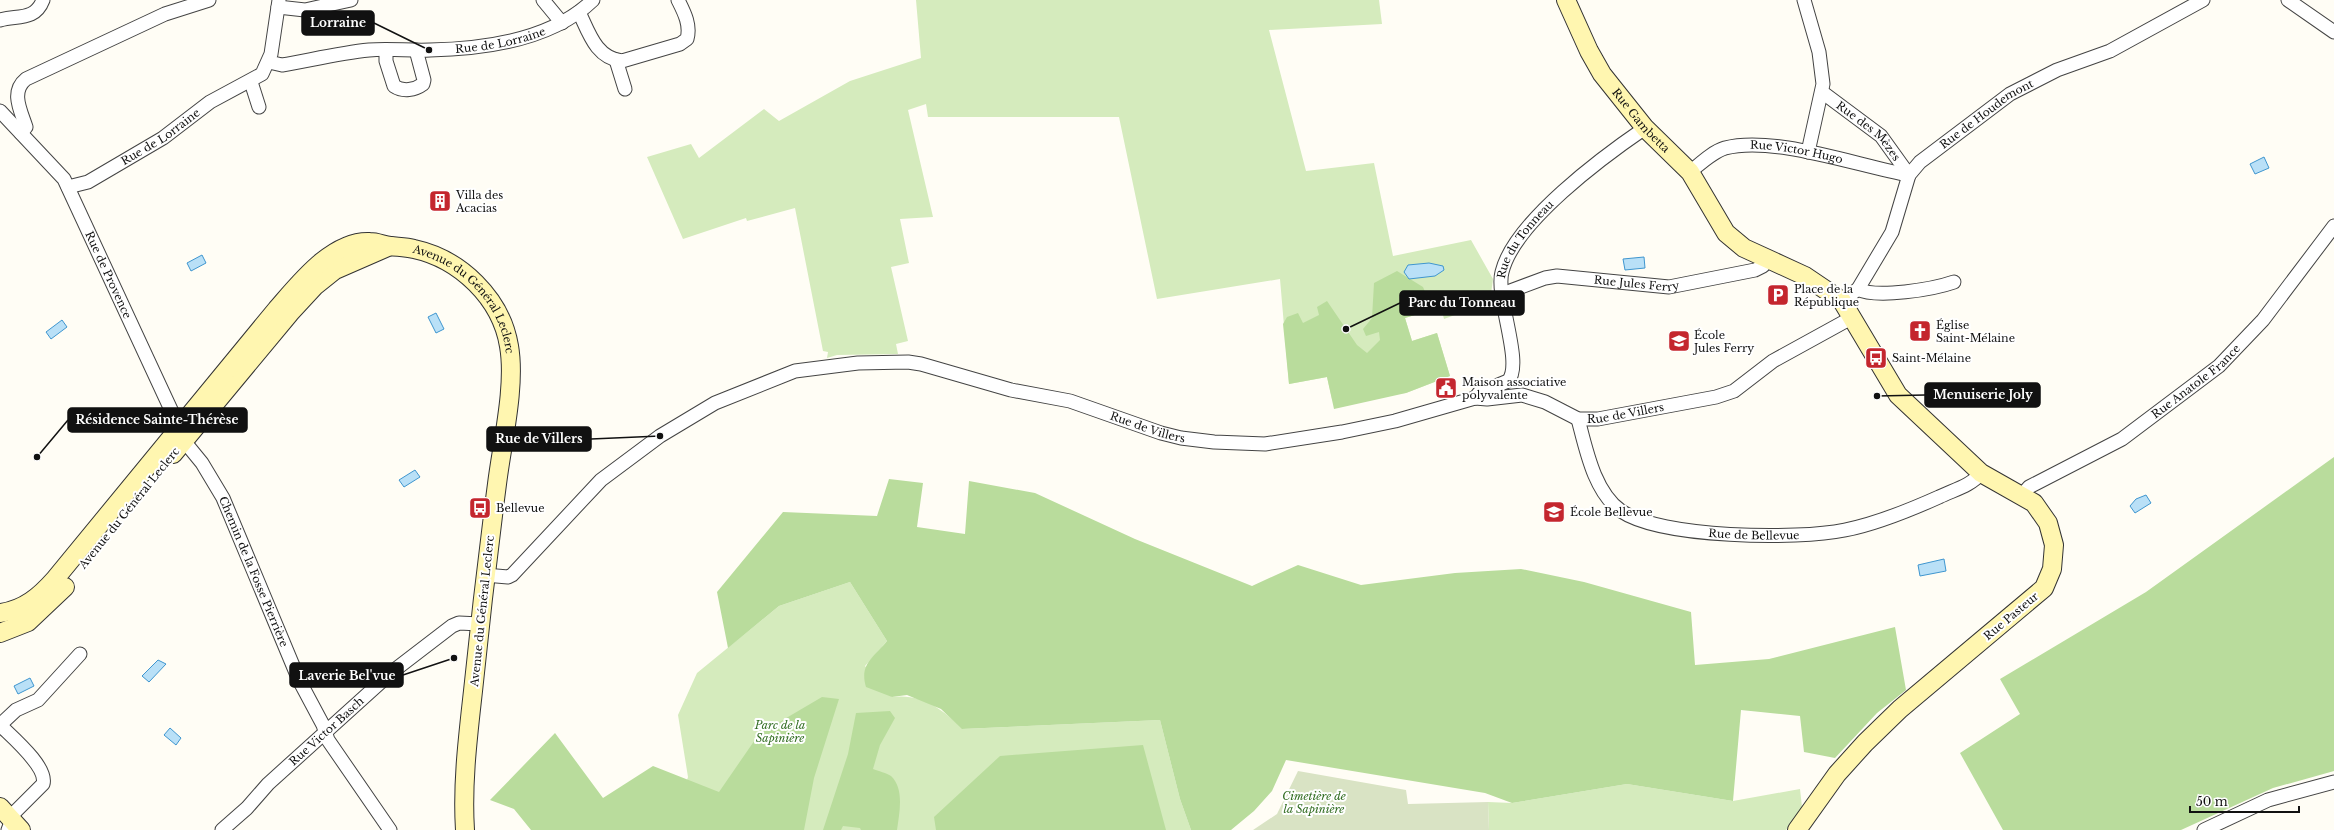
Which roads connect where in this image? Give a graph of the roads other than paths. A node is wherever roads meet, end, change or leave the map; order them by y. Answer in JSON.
{"nodes":[{"id":1,"x":43,"y":0,"type":"edge"},
{"id":2,"x":209,"y":0,"type":"edge"},
{"id":3,"x":351,"y":0,"type":"edge"},
{"id":4,"x":543,"y":0,"type":"edge"},
{"id":5,"x":593,"y":0,"type":"edge"},
{"id":6,"x":678,"y":0,"type":"edge"},
{"id":7,"x":1566,"y":0,"type":"edge"},
{"id":8,"x":1804,"y":0,"type":"edge"},
{"id":9,"x":2203,"y":0,"type":"edge"},
{"id":10,"x":2288,"y":0,"type":"edge"},
{"id":11,"x":278,"y":4,"type":"edge"},
{"id":12,"x":579,"y":12,"type":"junction"},
{"id":13,"x":0,"y":20,"type":"edge"},
{"id":14,"x":562,"y":23,"type":"junction"},
{"id":15,"x":2334,"y":32,"type":"edge"},
{"id":16,"x":386,"y":50,"type":"junction"},
{"id":17,"x":416,"y":50,"type":"junction"},
{"id":18,"x":616,"y":60,"type":"junction"},
{"id":19,"x":269,"y":62,"type":"junction"},
{"id":20,"x":251,"y":82,"type":"junction"},
{"id":21,"x":625,"y":89,"type":"dead end"},
{"id":22,"x":1822,"y":92,"type":"junction"},
{"id":23,"x":259,"y":107,"type":"dead end"},
{"id":24,"x":0,"y":111,"type":"edge"},
{"id":25,"x":1645,"y":128,"type":"junction"},
{"id":26,"x":22,"y":133,"type":"junction"},
{"id":27,"x":1808,"y":152,"type":"junction"},
{"id":28,"x":1690,"y":172,"type":"junction"},
{"id":29,"x":1908,"y":175,"type":"junction"},
{"id":30,"x":68,"y":187,"type":"junction"},
{"id":31,"x":2334,"y":226,"type":"edge"},
{"id":32,"x":1766,"y":258,"type":"junction"},
{"id":33,"x":1954,"y":282,"type":"dead end"},
{"id":34,"x":1858,"y":289,"type":"junction"},
{"id":35,"x":1502,"y":294,"type":"junction"},
{"id":36,"x":1842,"y":301,"type":"junction"},
{"id":37,"x":1853,"y":317,"type":"junction"},
{"id":38,"x":1475,"y":398,"type":"junction"},
{"id":39,"x":1578,"y":419,"type":"junction"},
{"id":40,"x":181,"y":434,"type":"junction"},
{"id":41,"x":1981,"y":473,"type":"junction"},
{"id":42,"x":2022,"y":495,"type":"junction"},
{"id":43,"x":485,"y":575,"type":"junction"},
{"id":44,"x":0,"y":613,"type":"edge"},
{"id":45,"x":480,"y":624,"type":"junction"},
{"id":46,"x":0,"y":632,"type":"edge"},
{"id":47,"x":80,"y":654,"type":"dead end"},
{"id":48,"x":0,"y":725,"type":"edge"},
{"id":49,"x":325,"y":732,"type":"junction"},
{"id":50,"x":2334,"y":782,"type":"edge"},
{"id":51,"x":0,"y":807,"type":"edge"},
{"id":52,"x":14,"y":827,"type":"edge"},
{"id":53,"x":222,"y":830,"type":"edge"},
{"id":54,"x":390,"y":830,"type":"edge"},
{"id":55,"x":465,"y":830,"type":"edge"},
{"id":56,"x":1797,"y":830,"type":"edge"},
{"id":57,"x":2204,"y":830,"type":"edge"}],
"edges":[{"from":1,"to":13,"type":"street"},
{"from":2,"to":26,"type":"street"},
{"from":3,"to":11,"type":"street"},
{"from":4,"to":14,"type":"street"},
{"from":5,"to":12,"type":"street","name":"Rue de Lorraine"},
{"from":6,"to":18,"type":"street"},
{"from":7,"to":25,"type":"main road","name":"Rue Gambetta"},
{"from":8,"to":22,"type":"street"},
{"from":9,"to":29,"type":"street","name":"Rue de Houdemont"},
{"from":10,"to":15,"type":"street"},
{"from":11,"to":19,"type":"street"},
{"from":12,"to":14,"type":"street","name":"Rue de Lorraine"},
{"from":12,"to":18,"type":"street"},
{"from":14,"to":17,"type":"street","name":"Rue de Lorraine"},
{"from":16,"to":17,"type":"street","name":"Rue de Lorraine"},
{"from":16,"to":17,"type":"street"},
{"from":16,"to":19,"type":"street","name":"Rue de Lorraine"},
{"from":18,"to":21,"type":"street"},
{"from":19,"to":20,"type":"street","name":"Rue de Lorraine"},
{"from":20,"to":23,"type":"street"},
{"from":20,"to":30,"type":"street","name":"Rue de Lorraine"},
{"from":22,"to":27,"type":"street"},
{"from":22,"to":29,"type":"street","name":"Rue des Mèzes"},
{"from":24,"to":26,"type":"street","name":"Rue de Provence"},
{"from":25,"to":28,"type":"main road","name":"Rue Gambetta"},
{"from":25,"to":35,"type":"street","name":"Rue du Tonneau"},
{"from":26,"to":30,"type":"street","name":"Rue de Provence"},
{"from":27,"to":28,"type":"street","name":"Rue Victor Hugo"},
{"from":27,"to":29,"type":"street","name":"Rue Victor Hugo"},
{"from":28,"to":32,"type":"main road","name":"Rue Gambetta"},
{"from":29,"to":34,"type":"street","name":"Rue de Houdemont"},
{"from":30,"to":40,"type":"street","name":"Rue de Provence"},
{"from":31,"to":42,"type":"street","name":"Rue Anatole France"},
{"from":32,"to":35,"type":"street","name":"Rue Jules Ferry"},
{"from":32,"to":36,"type":"main road"},
{"from":33,"to":34,"type":"street"},
{"from":34,"to":36,"type":"street","name":"Rue de Houdemont"},
{"from":35,"to":38,"type":"street","name":"Rue du Tonneau"},
{"from":36,"to":37,"type":"main road"},
{"from":37,"to":39,"type":"street","name":"Rue de Villers"},
{"from":37,"to":41,"type":"main road","name":"Rue Pasteur"},
{"from":38,"to":39,"type":"street","name":"Rue de Villers"},
{"from":38,"to":43,"type":"street","name":"Rue de Villers"},
{"from":39,"to":41,"type":"street","name":"Rue de Bellevue"},
{"from":40,"to":43,"type":"main road","name":"Avenue du Général Leclerc"},
{"from":40,"to":44,"type":"main road","name":"Avenue du Général Leclerc"},
{"from":40,"to":46,"type":"main road","name":"Avenue du Général Leclerc"},
{"from":40,"to":49,"type":"street","name":"Chemin de la Fosse Pierrière"},
{"from":41,"to":42,"type":"main road","name":"Rue Pasteur"},
{"from":42,"to":56,"type":"main road","name":"Rue Pasteur"},
{"from":43,"to":45,"type":"main road","name":"Avenue du Général Leclerc"},
{"from":45,"to":49,"type":"street","name":"Rue Victor Basch"},
{"from":45,"to":55,"type":"main road","name":"Avenue du Général Leclerc"},
{"from":47,"to":48,"type":"street"},
{"from":48,"to":52,"type":"street"},
{"from":49,"to":53,"type":"street","name":"Rue Victor Basch"},
{"from":49,"to":54,"type":"street","name":"Chemin de la Fosse Pierrière"},
{"from":50,"to":57,"type":"street"},
{"from":51,"to":52,"type":"main road"}]}
